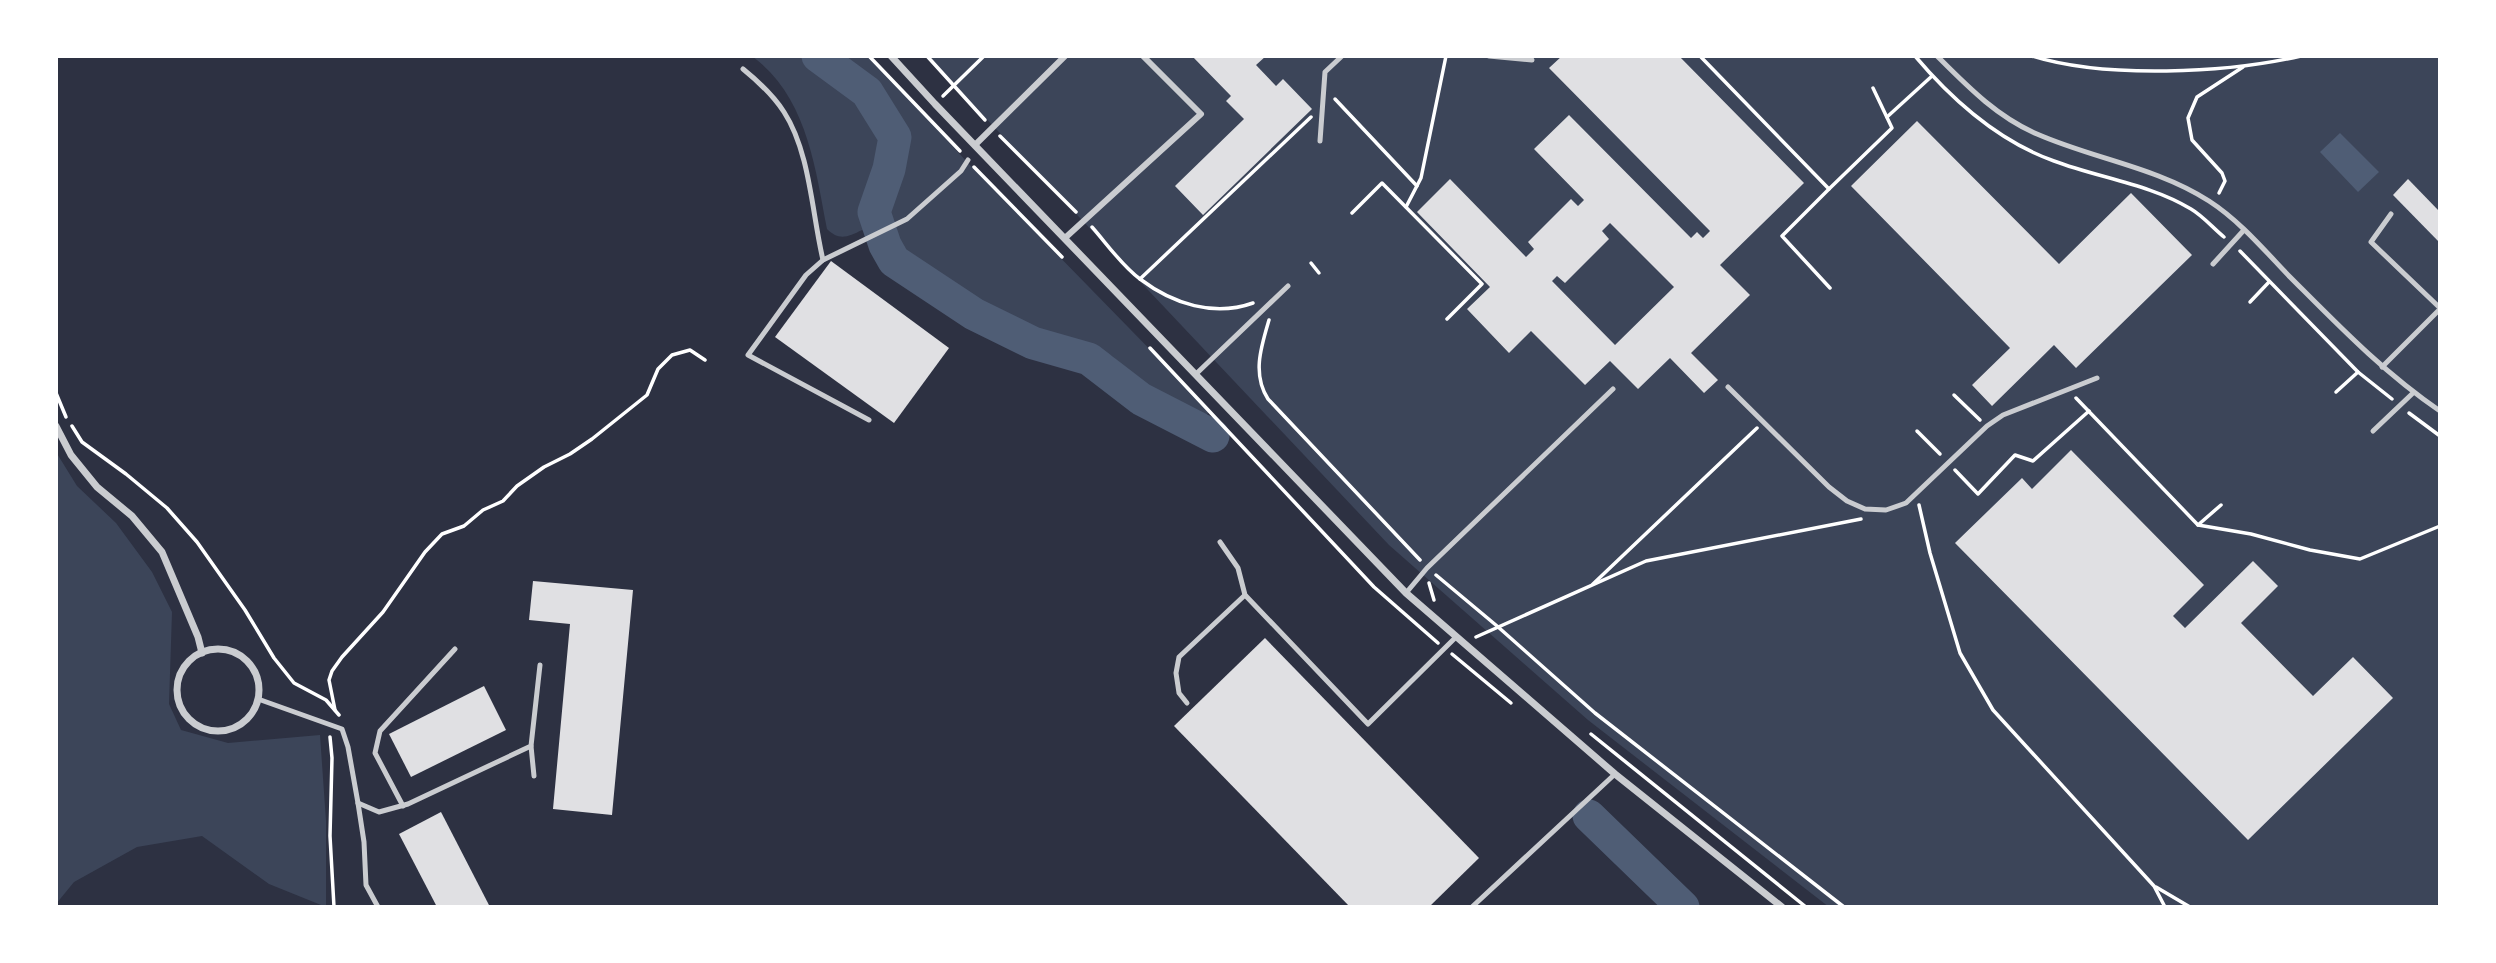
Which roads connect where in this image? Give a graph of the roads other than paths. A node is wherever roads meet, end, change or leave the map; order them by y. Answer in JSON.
{"nodes":[{"id":1,"x":891,"y":56,"type":"edge"},
{"id":2,"x":1065,"y":56,"type":"edge"},
{"id":3,"x":1143,"y":56,"type":"edge"},
{"id":4,"x":1342,"y":56,"type":"edge"},
{"id":5,"x":1489,"y":56,"type":"edge"},
{"id":6,"x":1937,"y":56,"type":"edge"},
{"id":7,"x":1532,"y":60,"type":"dead end"},
{"id":8,"x":743,"y":69,"type":"dead end"},
{"id":9,"x":1320,"y":141,"type":"dead end"},
{"id":10,"x":975,"y":145,"type":"junction"},
{"id":11,"x":968,"y":160,"type":"road end"},
{"id":12,"x":2391,"y":214,"type":"dead end"},
{"id":13,"x":2244,"y":230,"type":"junction"},
{"id":14,"x":1065,"y":238,"type":"junction"},
{"id":15,"x":823,"y":260,"type":"junction"},
{"id":16,"x":2213,"y":264,"type":"dead end"},
{"id":17,"x":1288,"y":286,"type":"dead end"},
{"id":18,"x":2440,"y":308,"type":"edge"},
{"id":19,"x":2382,"y":367,"type":"junction"},
{"id":20,"x":1196,"y":373,"type":"junction"},
{"id":21,"x":2097,"y":378,"type":"dead end"},
{"id":22,"x":1728,"y":387,"type":"dead end"},
{"id":23,"x":1613,"y":388,"type":"dead end"},
{"id":24,"x":2413,"y":393,"type":"junction"},
{"id":25,"x":2440,"y":411,"type":"edge"},
{"id":26,"x":869,"y":420,"type":"dead end"},
{"id":27,"x":56,"y":426,"type":"edge"},
{"id":28,"x":2373,"y":431,"type":"dead end"},
{"id":29,"x":1220,"y":542,"type":"dead end"},
{"id":30,"x":1406,"y":593,"type":"junction"},
{"id":31,"x":1245,"y":595,"type":"junction"},
{"id":32,"x":1456,"y":637,"type":"junction"},
{"id":33,"x":455,"y":649,"type":"dead end"},
{"id":34,"x":202,"y":653,"type":"junction"},
{"id":35,"x":540,"y":665,"type":"dead end"},
{"id":36,"x":258,"y":699,"type":"junction"},
{"id":37,"x":1187,"y":703,"type":"dead end"},
{"id":38,"x":531,"y":746,"type":"junction"},
{"id":39,"x":1615,"y":774,"type":"junction"},
{"id":40,"x":534,"y":776,"type":"dead end"},
{"id":41,"x":358,"y":803,"type":"junction"},
{"id":42,"x":403,"y":806,"type":"junction"},
{"id":43,"x":378,"y":907,"type":"edge"},
{"id":44,"x":1472,"y":907,"type":"edge"},
{"id":45,"x":1782,"y":907,"type":"edge"}],
"edges":[{"from":1,"to":10,"type":"street"},
{"from":2,"to":10,"type":"street"},
{"from":3,"to":14,"type":"street"},
{"from":4,"to":9,"type":"lane"},
{"from":5,"to":7,"type":"lane"},
{"from":6,"to":13,"type":"lane"},
{"from":8,"to":15,"type":"lane"},
{"from":10,"to":14,"type":"street"},
{"from":11,"to":15,"type":"lane"},
{"from":12,"to":18,"type":"lane"},
{"from":13,"to":16,"type":"lane"},
{"from":13,"to":19,"type":"lane"},
{"from":14,"to":20,"type":"street"},
{"from":15,"to":26,"type":"lane"},
{"from":17,"to":20,"type":"lane"},
{"from":18,"to":19,"type":"lane"},
{"from":19,"to":24,"type":"lane"},
{"from":20,"to":30,"type":"street"},
{"from":21,"to":22,"type":"lane"},
{"from":23,"to":30,"type":"lane"},
{"from":24,"to":25,"type":"lane"},
{"from":24,"to":28,"type":"lane"},
{"from":27,"to":34,"type":"street"},
{"from":29,"to":31,"type":"lane"},
{"from":30,"to":32,"type":"street"},
{"from":31,"to":32,"type":"lane"},
{"from":31,"to":37,"type":"lane"},
{"from":32,"to":39,"type":"street"},
{"from":33,"to":42,"type":"lane"},
{"from":34,"to":36,"type":"street"},
{"from":34,"to":36,"type":"street"},
{"from":35,"to":38,"type":"lane"},
{"from":36,"to":41,"type":"lane"},
{"from":38,"to":40,"type":"lane"},
{"from":38,"to":42,"type":"lane"},
{"from":39,"to":44,"type":"lane"},
{"from":39,"to":45,"type":"street"},
{"from":41,"to":42,"type":"lane"},
{"from":41,"to":43,"type":"lane"}]}
